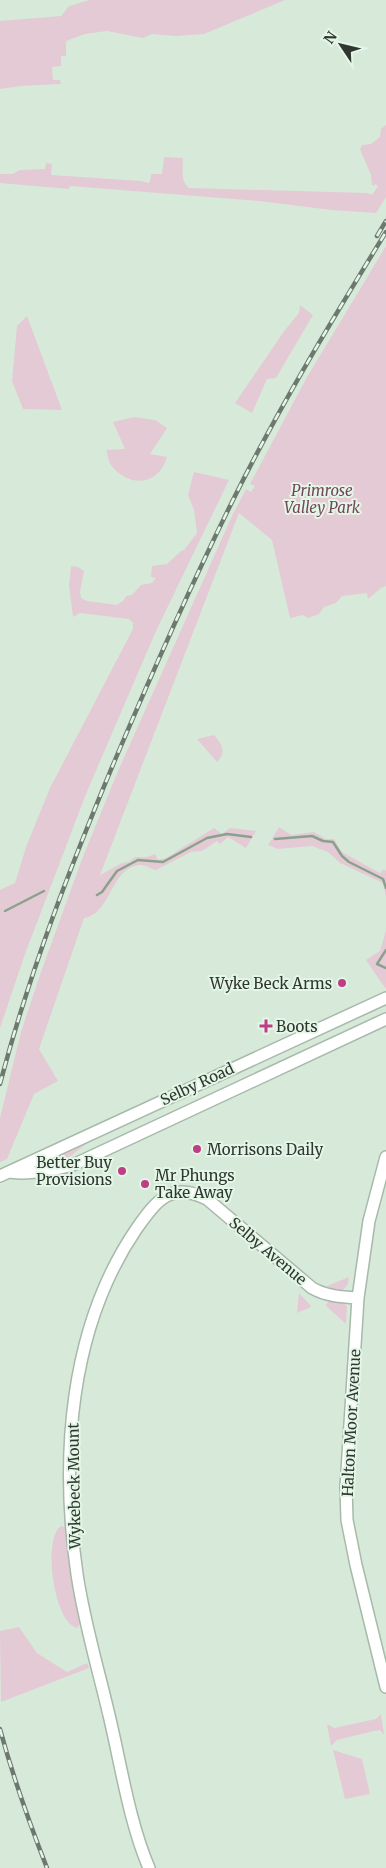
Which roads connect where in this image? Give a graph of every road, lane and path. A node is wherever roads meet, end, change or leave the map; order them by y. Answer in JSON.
{"nodes":[{"id":1,"x":386,"y":998,"type":"edge"},
{"id":2,"x":385,"y":1021,"type":"edge"},
{"id":3,"x":386,"y":1157,"type":"edge"},
{"id":4,"x":5,"y":1174,"type":"edge"},
{"id":5,"x":182,"y":1192,"type":"joint"},
{"id":6,"x":358,"y":1298,"type":"junction"},
{"id":7,"x":386,"y":1687,"type":"edge"},
{"id":8,"x":150,"y":1868,"type":"edge"}],
"edges":[{"from":1,"to":4,"type":"street","name":"Selby Road"},
{"from":2,"to":4,"type":"street","name":"Selby Road"},
{"from":3,"to":6,"type":"street","name":"Halton Moor Avenue"},
{"from":5,"to":6,"type":"street","name":"Selby Avenue"},
{"from":5,"to":8,"type":"street","name":"Wykebeck Mount"},
{"from":6,"to":7,"type":"street","name":"Halton Moor Avenue"}]}
